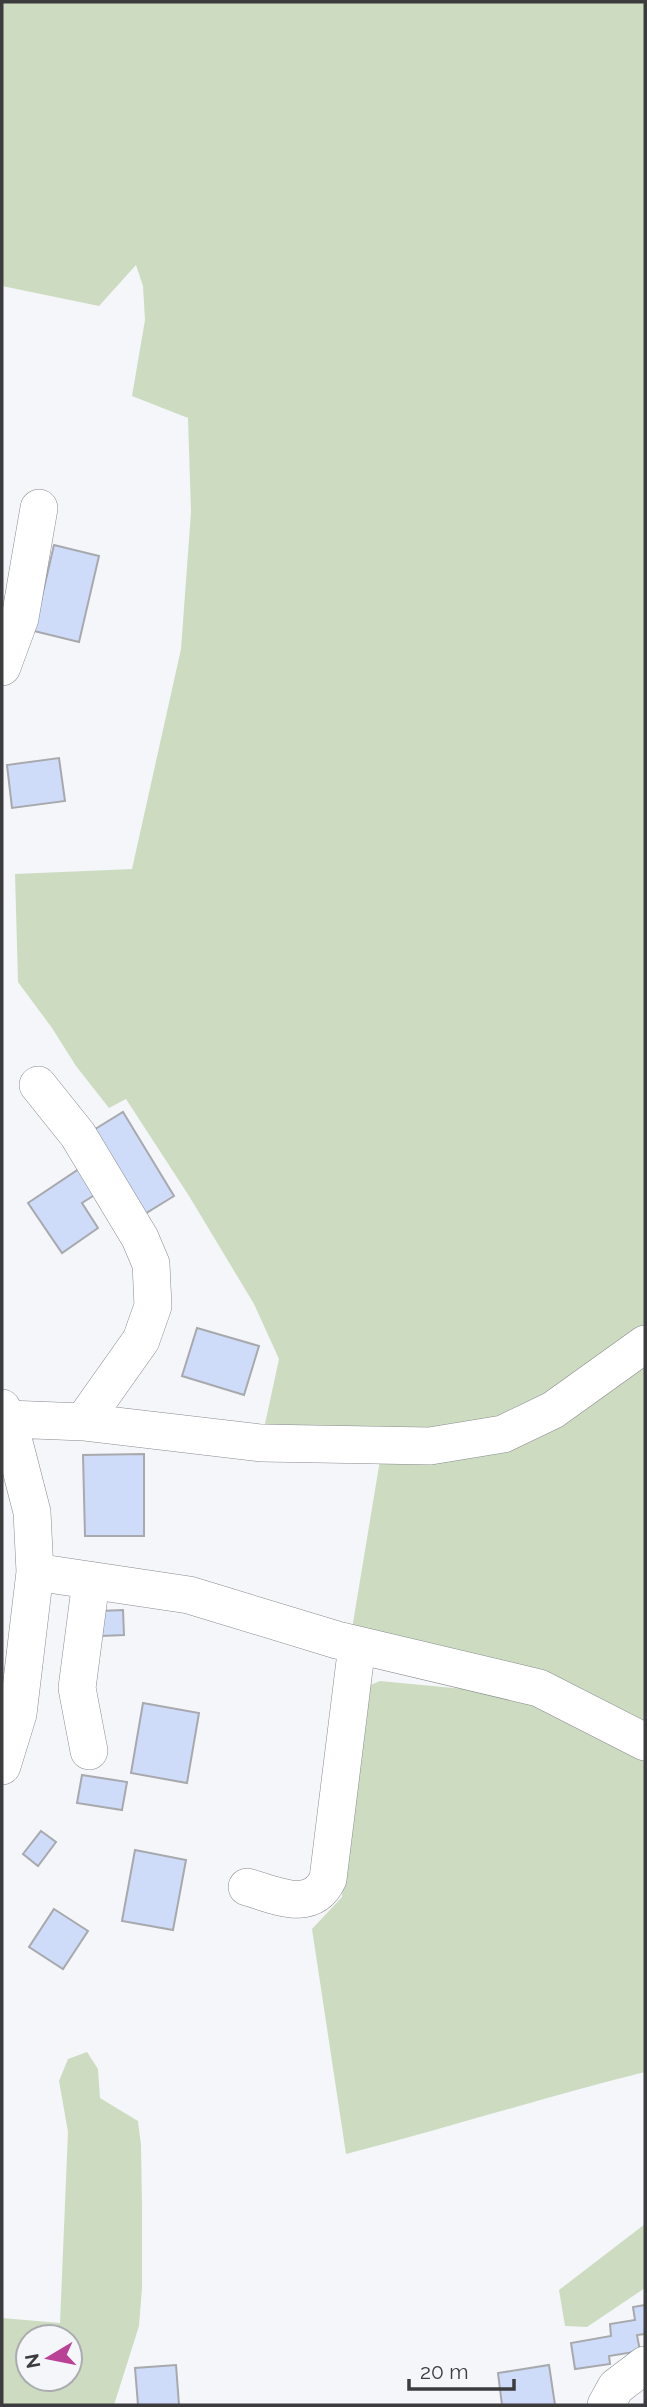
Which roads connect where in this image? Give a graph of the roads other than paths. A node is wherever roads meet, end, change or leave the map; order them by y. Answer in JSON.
{"nodes":[{"id":1,"x":39,"y":508,"type":"dead end"},
{"id":2,"x":2,"y":667,"type":"edge"},
{"id":3,"x":38,"y":1085,"type":"dead end"},
{"id":4,"x":645,"y":1343,"type":"edge"},
{"id":5,"x":5,"y":1413,"type":"edge"},
{"id":6,"x":83,"y":1422,"type":"junction"},
{"id":7,"x":10,"y":1460,"type":"edge"},
{"id":8,"x":35,"y":1572,"type":"junction"},
{"id":9,"x":92,"y":1581,"type":"junction"},
{"id":10,"x":357,"y":1645,"type":"junction"},
{"id":11,"x":13,"y":1665,"type":"edge"},
{"id":12,"x":645,"y":1742,"type":"edge"},
{"id":13,"x":89,"y":1751,"type":"dead end"},
{"id":14,"x":2,"y":1766,"type":"edge"},
{"id":15,"x":247,"y":1887,"type":"dead end"},
{"id":16,"x":645,"y":2365,"type":"edge"},
{"id":17,"x":586,"y":2405,"type":"edge"},
{"id":18,"x":606,"y":2405,"type":"edge"}],
"edges":[{"from":1,"to":2,"type":"street"},
{"from":3,"to":6,"type":"street"},
{"from":4,"to":6,"type":"street"},
{"from":5,"to":6,"type":"street"},
{"from":5,"to":7,"type":"street"},
{"from":7,"to":8,"type":"street"},
{"from":8,"to":9,"type":"street"},
{"from":8,"to":11,"type":"street"},
{"from":9,"to":10,"type":"street"},
{"from":9,"to":13,"type":"street"},
{"from":10,"to":12,"type":"street"},
{"from":10,"to":15,"type":"street"},
{"from":11,"to":14,"type":"street"},
{"from":16,"to":18,"type":"street"},
{"from":17,"to":18,"type":"street"}]}
